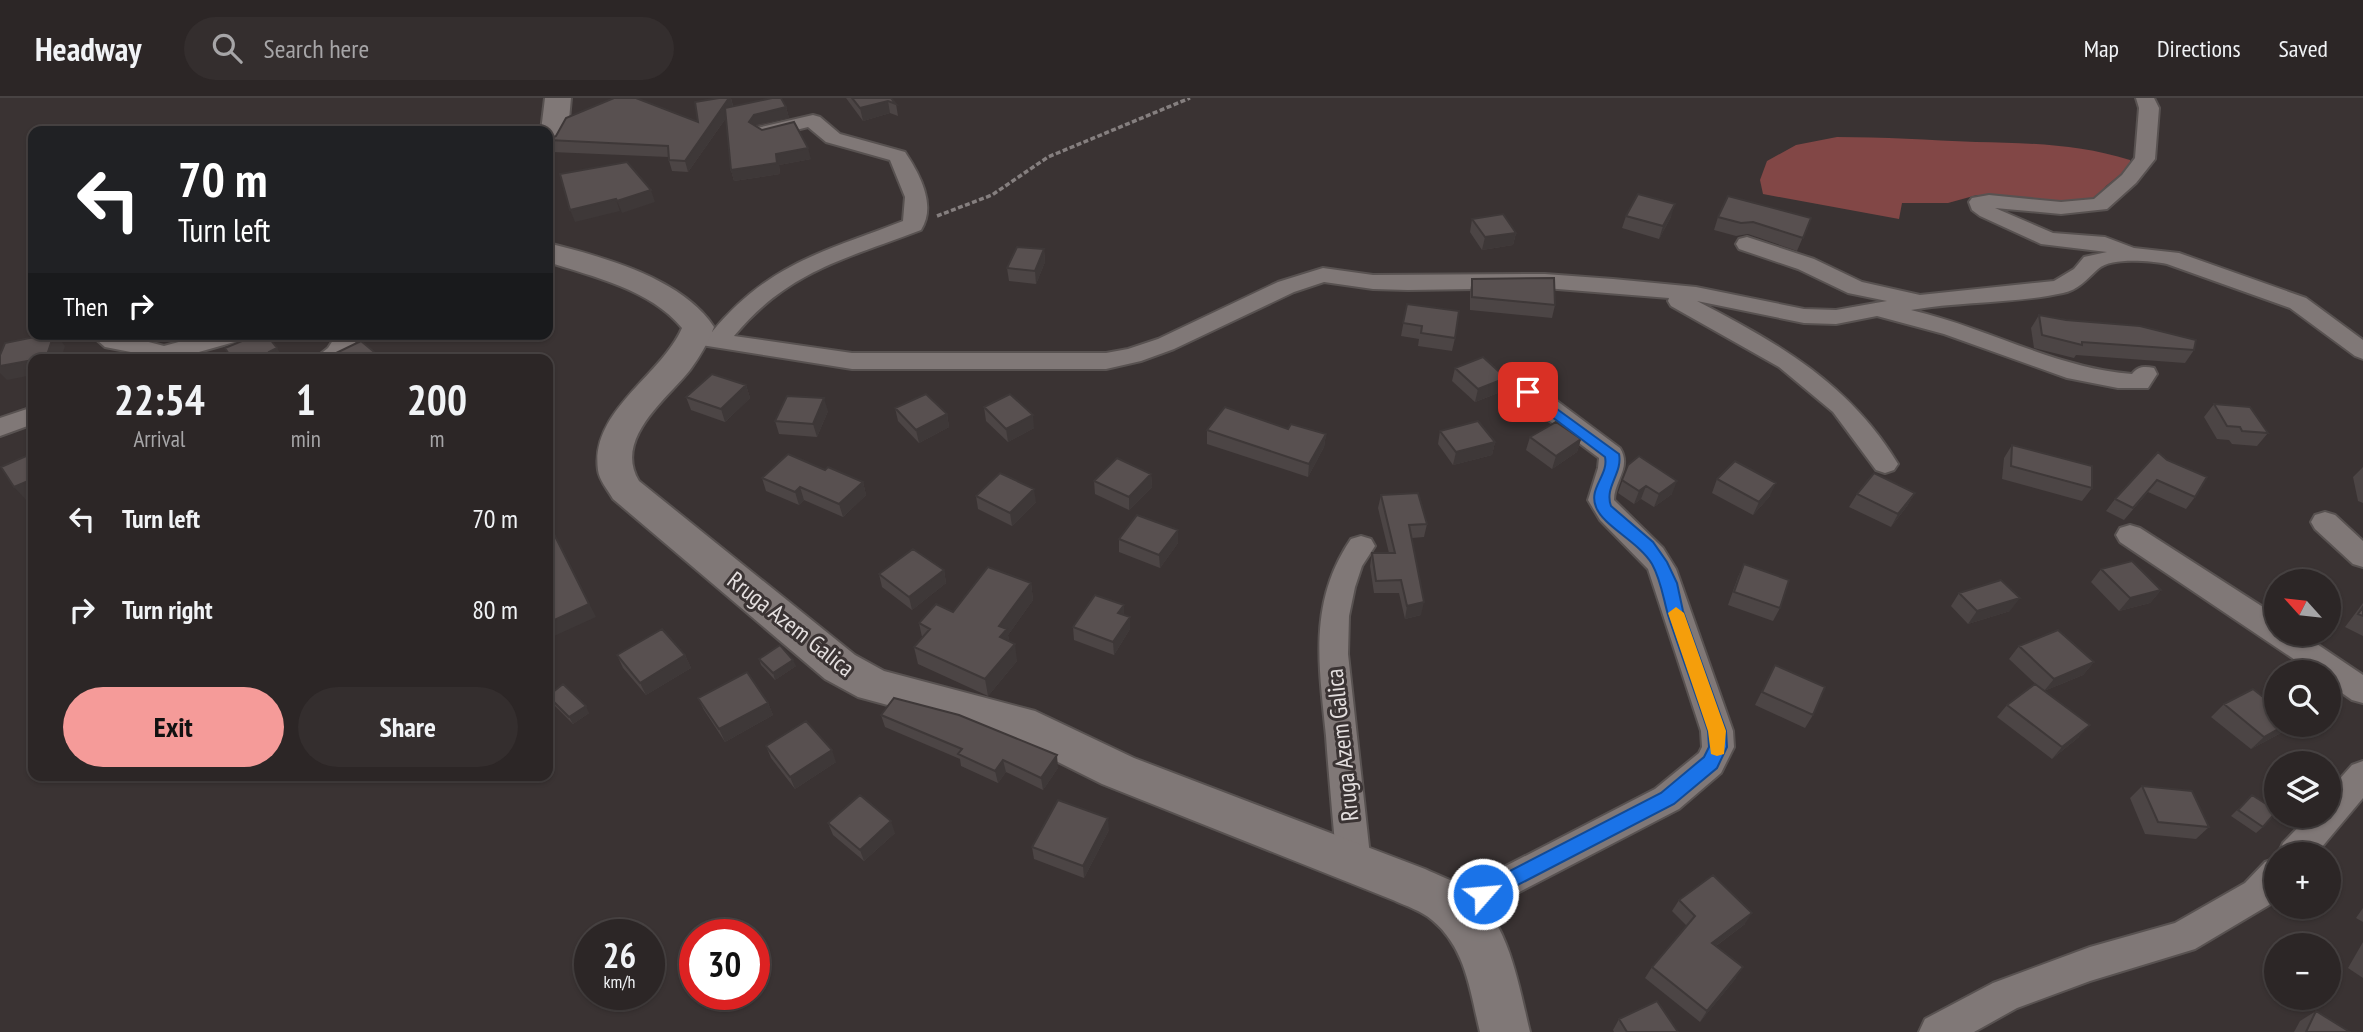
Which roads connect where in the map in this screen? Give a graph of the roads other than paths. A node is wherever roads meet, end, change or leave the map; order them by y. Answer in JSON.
{"nodes":[{"id":1,"x":558,"y":98,"type":"edge"},
{"id":2,"x":2145,"y":98,"type":"edge"},
{"id":3,"x":581,"y":116,"type":"edge"},
{"id":4,"x":553,"y":127,"type":"edge"},
{"id":5,"x":553,"y":132,"type":"edge"},
{"id":6,"x":764,"y":132,"type":"edge"},
{"id":7,"x":1747,"y":244,"type":"dead end"},
{"id":8,"x":553,"y":254,"type":"edge"},
{"id":9,"x":2133,"y":255,"type":"junction"},
{"id":10,"x":1656,"y":290,"type":"junction"},
{"id":11,"x":1924,"y":301,"type":"junction"},
{"id":12,"x":1877,"y":310,"type":"junction"},
{"id":13,"x":706,"y":339,"type":"junction"},
{"id":14,"x":110,"y":340,"type":"edge"},
{"id":15,"x":215,"y":340,"type":"edge"},
{"id":16,"x":345,"y":340,"type":"edge"},
{"id":17,"x":2363,"y":351,"type":"edge"},
{"id":18,"x":154,"y":354,"type":"edge"},
{"id":19,"x":165,"y":354,"type":"edge"},
{"id":20,"x":334,"y":354,"type":"edge"},
{"id":21,"x":2146,"y":374,"type":"dead end"},
{"id":22,"x":1528,"y":392,"type":"dead end"},
{"id":23,"x":28,"y":417,"type":"edge"},
{"id":24,"x":0,"y":427,"type":"edge"},
{"id":25,"x":1885,"y":464,"type":"dead end"},
{"id":26,"x":2325,"y":522,"type":"dead end"},
{"id":27,"x":2130,"y":535,"type":"dead end"},
{"id":28,"x":1361,"y":545,"type":"dead end"},
{"id":29,"x":2363,"y":557,"type":"edge"},
{"id":30,"x":2264,"y":623,"type":"edge"},
{"id":31,"x":2298,"y":646,"type":"edge"},
{"id":32,"x":2363,"y":691,"type":"edge"},
{"id":33,"x":2363,"y":775,"type":"edge"},
{"id":34,"x":2341,"y":801,"type":"edge"},
{"id":35,"x":2318,"y":828,"type":"edge"},
{"id":36,"x":2305,"y":842,"type":"edge"},
{"id":37,"x":1354,"y":865,"type":"junction"},
{"id":38,"x":2264,"y":887,"type":"edge"},
{"id":39,"x":1454,"y":910,"type":"junction"},
{"id":40,"x":1505,"y":1032,"type":"edge"},
{"id":41,"x":1937,"y":1032,"type":"edge"}],
"edges":[{"from":1,"to":4,"type":"street"},
{"from":2,"to":9,"type":"street"},
{"from":3,"to":5,"type":"street"},
{"from":6,"to":13,"type":"street","name":"Rruga Azem Galica"},
{"from":7,"to":11,"type":"street"},
{"from":8,"to":13,"type":"street"},
{"from":9,"to":11,"type":"street"},
{"from":9,"to":17,"type":"street"},
{"from":10,"to":12,"type":"street"},
{"from":10,"to":13,"type":"street"},
{"from":10,"to":25,"type":"street"},
{"from":11,"to":12,"type":"street"},
{"from":12,"to":21,"type":"street"},
{"from":13,"to":37,"type":"street","name":"Rruga Azem Galica"},
{"from":14,"to":18,"type":"street"},
{"from":15,"to":19,"type":"street"},
{"from":16,"to":20,"type":"street"},
{"from":22,"to":39,"type":"street"},
{"from":23,"to":24,"type":"street"},
{"from":26,"to":29,"type":"street"},
{"from":27,"to":30,"type":"street"},
{"from":28,"to":37,"type":"street","name":"Rruga Azem Galica"},
{"from":31,"to":32,"type":"street"},
{"from":33,"to":34,"type":"street"},
{"from":35,"to":36,"type":"street"},
{"from":37,"to":39,"type":"street","name":"Rruga Azem Galica"},
{"from":38,"to":41,"type":"street"},
{"from":39,"to":40,"type":"street","name":"Rruga Azem Galica"}]}
